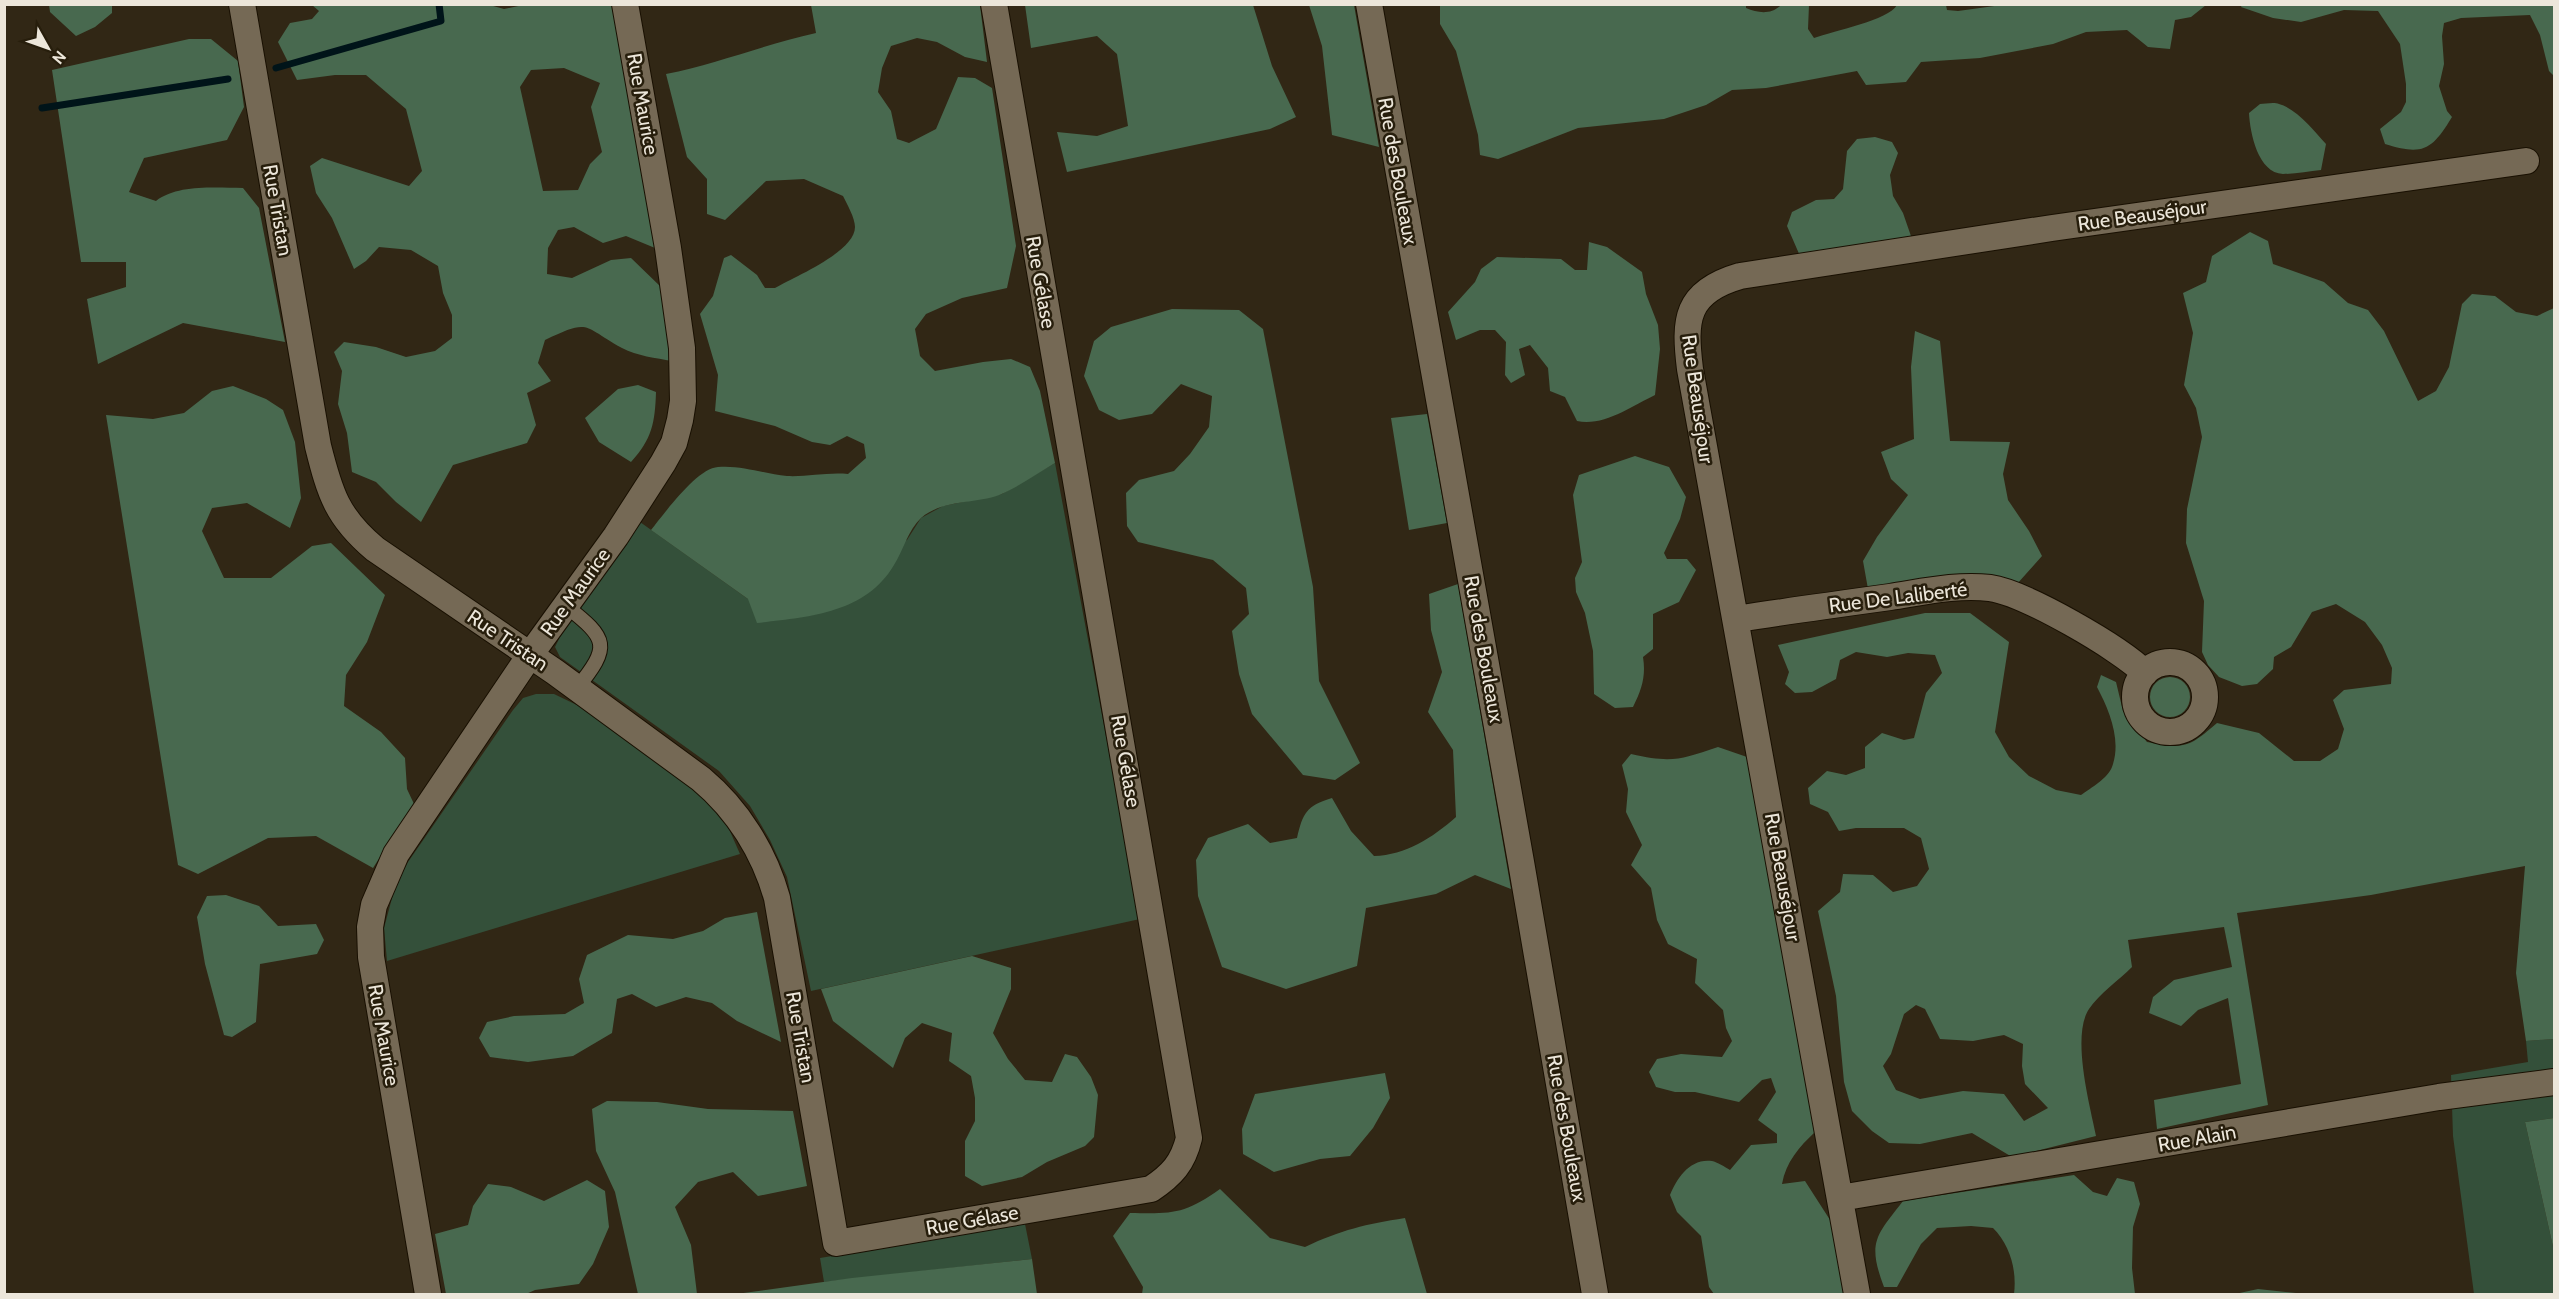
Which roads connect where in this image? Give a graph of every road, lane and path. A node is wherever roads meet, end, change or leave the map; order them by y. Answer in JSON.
{"nodes":[{"id":1,"x":242,"y":4,"type":"edge"},
{"id":2,"x":625,"y":4,"type":"edge"},
{"id":3,"x":994,"y":4,"type":"edge"},
{"id":4,"x":1369,"y":4,"type":"edge"},
{"id":5,"x":2526,"y":161,"type":"dead end"},
{"id":6,"x":566,"y":606,"type":"junction"},
{"id":7,"x":1737,"y":619,"type":"junction"},
{"id":8,"x":530,"y":655,"type":"junction"},
{"id":9,"x":2145,"y":673,"type":"dead end"},
{"id":10,"x":577,"y":688,"type":"junction"},
{"id":11,"x":2554,"y":1082,"type":"edge"},
{"id":12,"x":1840,"y":1198,"type":"junction"},
{"id":13,"x":836,"y":1243,"type":"joint"},
{"id":14,"x":428,"y":1294,"type":"edge"},
{"id":15,"x":1595,"y":1294,"type":"edge"},
{"id":16,"x":1857,"y":1294,"type":"edge"}],
"edges":[{"from":1,"to":8,"type":"street","name":"Rue Tristan"},
{"from":2,"to":6,"type":"street","name":"Rue Maurice"},
{"from":3,"to":13,"type":"street","name":"Rue Gélase"},
{"from":4,"to":15,"type":"street","name":"Rue des Bouleaux"},
{"from":5,"to":7,"type":"street","name":"Rue Beauséjour"},
{"from":6,"to":8,"type":"street","name":"Rue Maurice"},
{"from":6,"to":10,"type":"lane"},
{"from":7,"to":9,"type":"street","name":"Rue De Laliberté"},
{"from":7,"to":12,"type":"street","name":"Rue Beauséjour"},
{"from":8,"to":10,"type":"street","name":"Rue Tristan"},
{"from":8,"to":14,"type":"street","name":"Rue Maurice"},
{"from":10,"to":13,"type":"street","name":"Rue Tristan"},
{"from":11,"to":12,"type":"street","name":"Rue Alain"},
{"from":12,"to":16,"type":"street","name":"Rue Beauséjour"}]}
